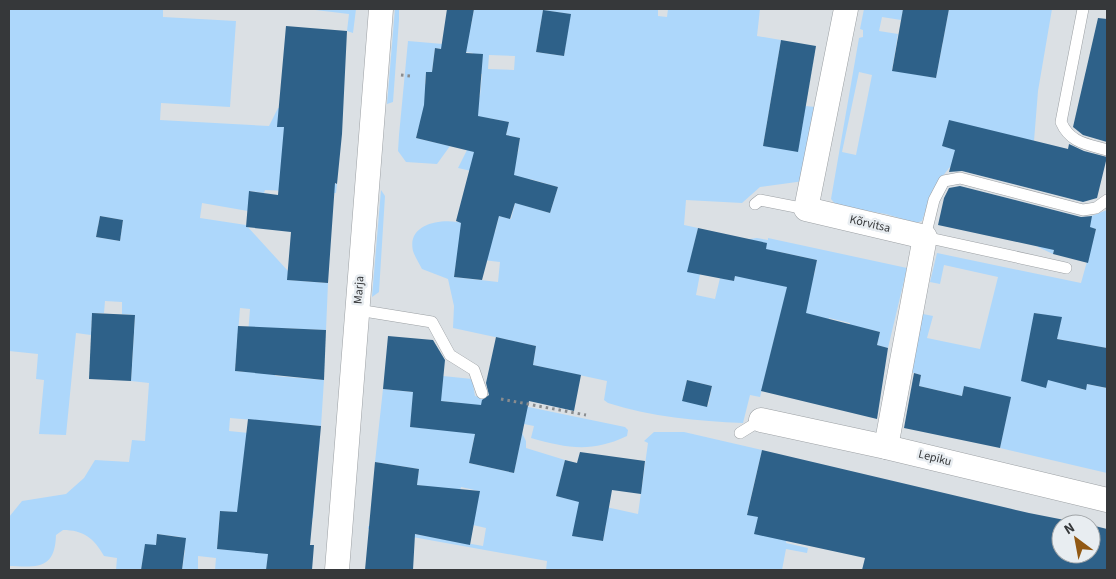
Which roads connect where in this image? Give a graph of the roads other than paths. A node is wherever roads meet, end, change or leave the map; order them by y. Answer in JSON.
{"nodes":[{"id":1,"x":381,"y":9,"type":"edge"},
{"id":2,"x":846,"y":9,"type":"edge"},
{"id":3,"x":1083,"y":9,"type":"edge"},
{"id":4,"x":1107,"y":150,"type":"edge"},
{"id":5,"x":1107,"y":200,"type":"edge"},
{"id":6,"x":755,"y":204,"type":"dead end"},
{"id":7,"x":806,"y":209,"type":"junction"},
{"id":8,"x":925,"y":237,"type":"junction"},
{"id":9,"x":1066,"y":268,"type":"dead end"},
{"id":10,"x":358,"y":310,"type":"junction"},
{"id":11,"x":482,"y":393,"type":"dead end"},
{"id":12,"x":761,"y":420,"type":"joint"},
{"id":13,"x":740,"y":433,"type":"dead end"},
{"id":14,"x":886,"y":447,"type":"junction"},
{"id":15,"x":1107,"y":500,"type":"edge"},
{"id":16,"x":337,"y":570,"type":"edge"}],
"edges":[{"from":1,"to":10,"type":"street","name":"Marja"},
{"from":2,"to":7,"type":"street"},
{"from":3,"to":4,"type":"lane"},
{"from":5,"to":8,"type":"lane"},
{"from":6,"to":7,"type":"lane"},
{"from":7,"to":8,"type":"street","name":"Kõrvitsa"},
{"from":8,"to":9,"type":"lane"},
{"from":8,"to":14,"type":"street"},
{"from":10,"to":11,"type":"lane"},
{"from":10,"to":16,"type":"street","name":"Marja"},
{"from":12,"to":13,"type":"lane"},
{"from":12,"to":14,"type":"street","name":"Lepiku"},
{"from":14,"to":15,"type":"street","name":"Lepiku"}]}
